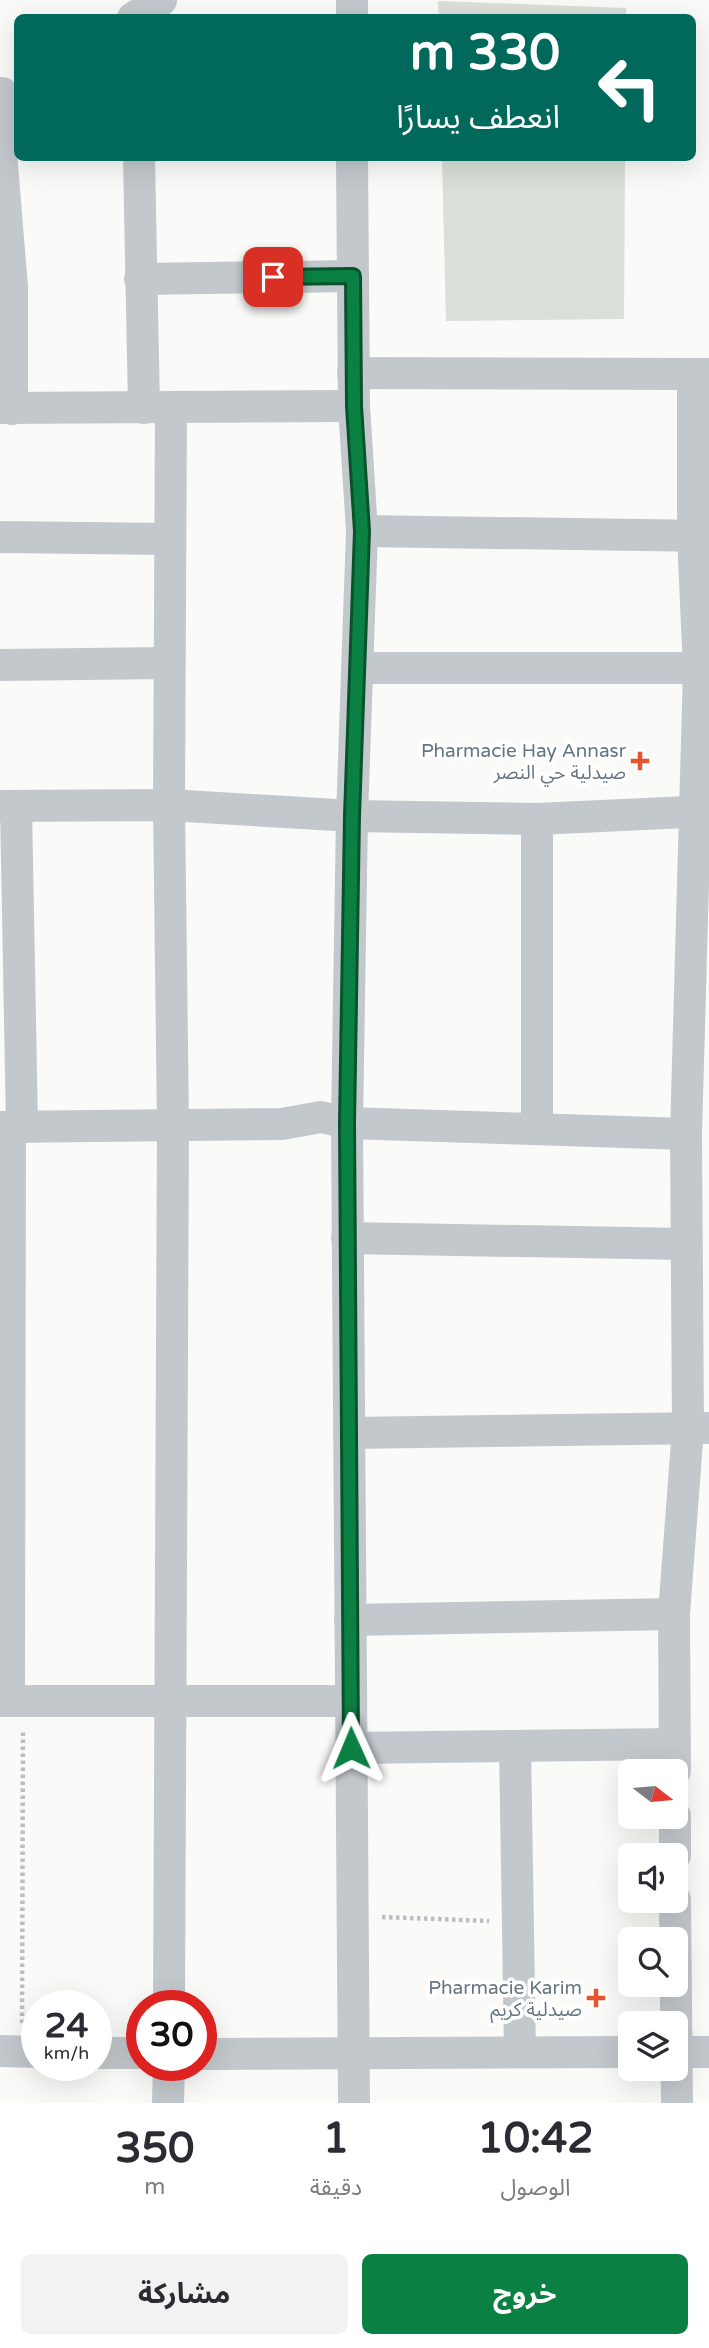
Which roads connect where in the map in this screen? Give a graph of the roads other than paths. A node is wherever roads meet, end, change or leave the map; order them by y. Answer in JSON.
{"nodes":[{"id":1,"x":7,"y":91,"type":"edge"},
{"id":2,"x":0,"y":129,"type":"edge"},
{"id":3,"x":0,"y":141,"type":"edge"},
{"id":4,"x":143,"y":161,"type":"edge"},
{"id":5,"x":352,"y":161,"type":"edge"},
{"id":6,"x":353,"y":276,"type":"junction"},
{"id":7,"x":140,"y":279,"type":"junction"},
{"id":8,"x":354,"y":373,"type":"junction"},
{"id":9,"x":701,"y":374,"type":"edge"},
{"id":10,"x":354,"y":406,"type":"junction"},
{"id":11,"x":6,"y":408,"type":"edge"},
{"id":12,"x":157,"y":409,"type":"junction"},
{"id":13,"x":362,"y":531,"type":"junction"},
{"id":14,"x":0,"y":537,"type":"edge"},
{"id":15,"x":701,"y":537,"type":"edge"},
{"id":16,"x":169,"y":539,"type":"junction"},
{"id":17,"x":169,"y":663,"type":"junction"},
{"id":18,"x":0,"y":665,"type":"edge"},
{"id":19,"x":358,"y":668,"type":"junction"},
{"id":20,"x":704,"y":669,"type":"edge"},
{"id":21,"x":169,"y":805,"type":"junction"},
{"id":22,"x":8,"y":806,"type":"edge"},
{"id":23,"x":702,"y":811,"type":"edge"},
{"id":24,"x":352,"y":816,"type":"junction"},
{"id":25,"x":537,"y":819,"type":"junction"},
{"id":26,"x":347,"y":1123,"type":"junction"},
{"id":27,"x":173,"y":1126,"type":"junction"},
{"id":28,"x":11,"y":1127,"type":"edge"},
{"id":29,"x":537,"y":1129,"type":"junction"},
{"id":30,"x":686,"y":1134,"type":"junction"},
{"id":31,"x":347,"y":1238,"type":"junction"},
{"id":32,"x":685,"y":1244,"type":"junction"},
{"id":33,"x":698,"y":1428,"type":"edge"},
{"id":34,"x":349,"y":1433,"type":"junction"},
{"id":35,"x":5,"y":1611,"type":"edge"},
{"id":36,"x":674,"y":1614,"type":"junction"},
{"id":37,"x":350,"y":1620,"type":"junction"},
{"id":38,"x":169,"y":1700,"type":"junction"},
{"id":39,"x":11,"y":1701,"type":"edge"},
{"id":40,"x":351,"y":1701,"type":"junction"},
{"id":41,"x":515,"y":1746,"type":"junction"},
{"id":42,"x":351,"y":1748,"type":"junction"},
{"id":43,"x":674,"y":1757,"type":"edge"},
{"id":44,"x":676,"y":1913,"type":"edge"},
{"id":45,"x":169,"y":1990,"type":"edge"},
{"id":46,"x":676,"y":2011,"type":"edge"},
{"id":47,"x":354,"y":2052,"type":"junction"},
{"id":48,"x":520,"y":2052,"type":"junction"},
{"id":49,"x":618,"y":2052,"type":"edge"},
{"id":50,"x":688,"y":2052,"type":"edge"},
{"id":51,"x":709,"y":2052,"type":"edge"},
{"id":52,"x":217,"y":2054,"type":"edge"},
{"id":53,"x":169,"y":2081,"type":"edge"},
{"id":54,"x":677,"y":2081,"type":"edge"},
{"id":55,"x":168,"y":2103,"type":"edge"},
{"id":56,"x":354,"y":2103,"type":"edge"},
{"id":57,"x":677,"y":2103,"type":"edge"}],
"edges":[{"from":1,"to":2,"type":"street"},
{"from":3,"to":11,"type":"street"},
{"from":4,"to":7,"type":"street"},
{"from":5,"to":6,"type":"street"},
{"from":6,"to":7,"type":"street"},
{"from":6,"to":8,"type":"street"},
{"from":7,"to":12,"type":"street"},
{"from":8,"to":9,"type":"street"},
{"from":8,"to":10,"type":"street"},
{"from":9,"to":15,"type":"street"},
{"from":10,"to":12,"type":"street"},
{"from":10,"to":13,"type":"street"},
{"from":11,"to":12,"type":"street"},
{"from":12,"to":16,"type":"street"},
{"from":13,"to":15,"type":"street"},
{"from":13,"to":19,"type":"street"},
{"from":14,"to":16,"type":"street"},
{"from":15,"to":20,"type":"street"},
{"from":16,"to":17,"type":"street"},
{"from":17,"to":18,"type":"street"},
{"from":17,"to":21,"type":"street"},
{"from":19,"to":20,"type":"street"},
{"from":19,"to":24,"type":"street"},
{"from":20,"to":23,"type":"street"},
{"from":21,"to":22,"type":"street"},
{"from":21,"to":24,"type":"street"},
{"from":21,"to":27,"type":"street"},
{"from":22,"to":28,"type":"street"},
{"from":23,"to":25,"type":"street"},
{"from":23,"to":30,"type":"street"},
{"from":24,"to":25,"type":"street"},
{"from":24,"to":26,"type":"street"},
{"from":25,"to":29,"type":"street"},
{"from":26,"to":27,"type":"street"},
{"from":26,"to":29,"type":"street"},
{"from":26,"to":31,"type":"street"},
{"from":27,"to":28,"type":"street"},
{"from":27,"to":38,"type":"street"},
{"from":28,"to":35,"type":"street"},
{"from":29,"to":30,"type":"street"},
{"from":30,"to":32,"type":"street"},
{"from":31,"to":32,"type":"street"},
{"from":31,"to":34,"type":"street"},
{"from":32,"to":33,"type":"street"},
{"from":33,"to":34,"type":"street"},
{"from":33,"to":36,"type":"street"},
{"from":34,"to":37,"type":"street"},
{"from":35,"to":39,"type":"street"},
{"from":36,"to":37,"type":"street"},
{"from":36,"to":43,"type":"street"},
{"from":37,"to":40,"type":"street"},
{"from":38,"to":39,"type":"street"},
{"from":38,"to":40,"type":"street"},
{"from":38,"to":45,"type":"street"},
{"from":40,"to":42,"type":"street"},
{"from":41,"to":42,"type":"street"},
{"from":41,"to":43,"type":"street"},
{"from":41,"to":48,"type":"street"},
{"from":42,"to":47,"type":"street"},
{"from":44,"to":46,"type":"street"},
{"from":47,"to":48,"type":"street"},
{"from":47,"to":52,"type":"street"},
{"from":47,"to":56,"type":"street"},
{"from":48,"to":49,"type":"street"},
{"from":50,"to":51,"type":"street"},
{"from":53,"to":55,"type":"street"},
{"from":54,"to":57,"type":"street"}]}
